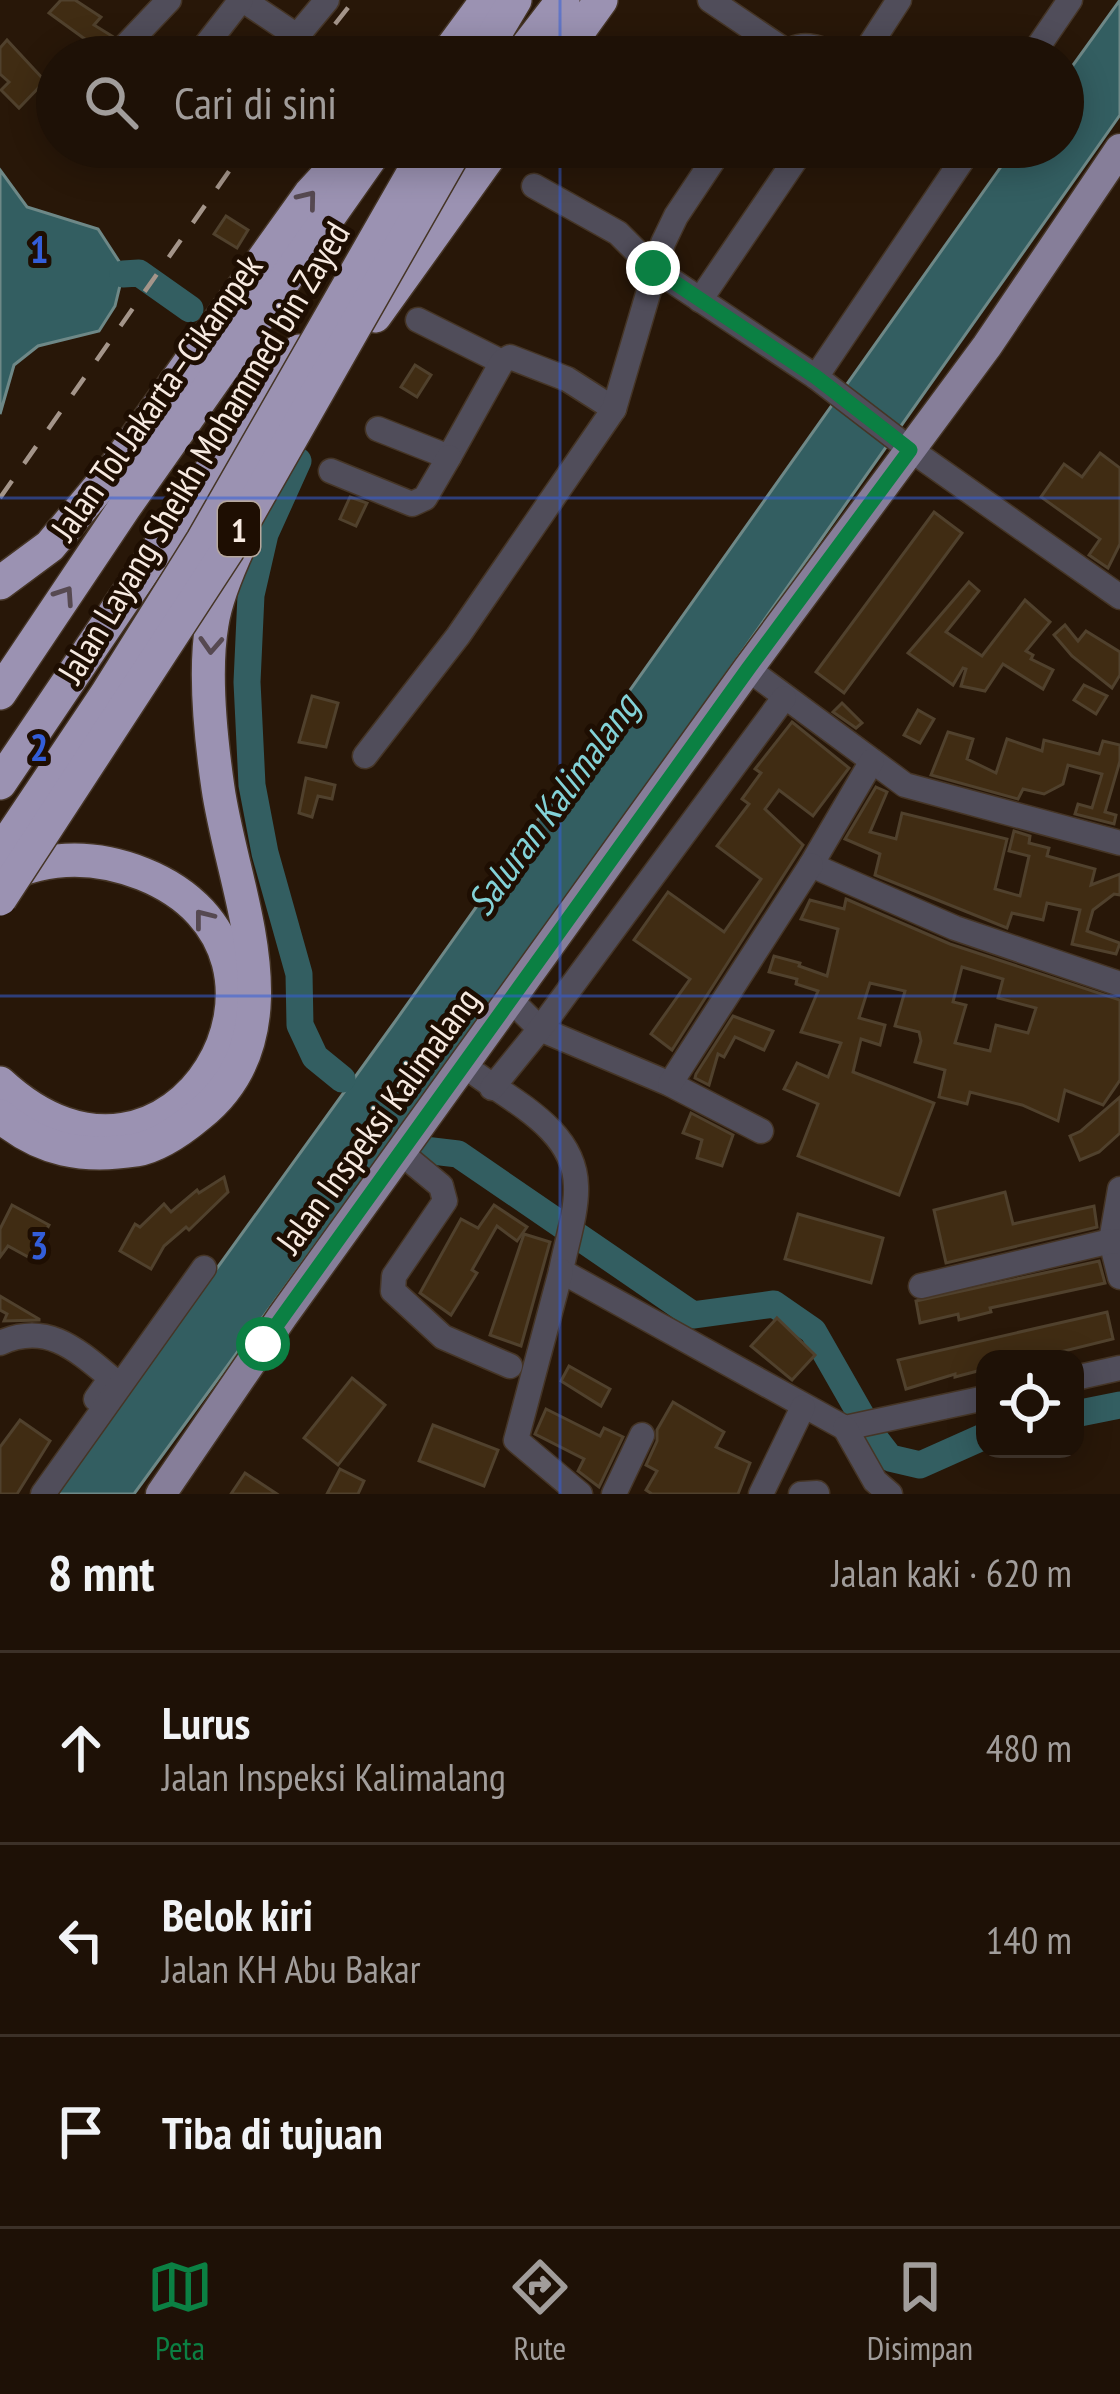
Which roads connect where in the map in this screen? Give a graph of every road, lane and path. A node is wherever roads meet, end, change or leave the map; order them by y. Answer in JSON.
{"nodes":[{"id":1,"x":169,"y":0,"type":"edge"},
{"id":2,"x":242,"y":0,"type":"edge"},
{"id":3,"x":327,"y":0,"type":"edge"},
{"id":4,"x":487,"y":0,"type":"edge"},
{"id":5,"x":515,"y":0,"type":"edge"},
{"id":6,"x":546,"y":0,"type":"edge"},
{"id":7,"x":563,"y":0,"type":"edge"},
{"id":8,"x":601,"y":0,"type":"edge"},
{"id":9,"x":710,"y":0,"type":"edge"},
{"id":10,"x":899,"y":0,"type":"edge"},
{"id":11,"x":1070,"y":0,"type":"edge"},
{"id":12,"x":136,"y":36,"type":"edge"},
{"id":13,"x":213,"y":36,"type":"edge"},
{"id":14,"x":460,"y":36,"type":"edge"},
{"id":15,"x":494,"y":36,"type":"edge"},
{"id":16,"x":523,"y":36,"type":"edge"},
{"id":17,"x":535,"y":36,"type":"edge"},
{"id":18,"x":575,"y":36,"type":"edge"},
{"id":19,"x":760,"y":36,"type":"edge"},
{"id":20,"x":876,"y":36,"type":"edge"},
{"id":21,"x":1045,"y":36,"type":"edge"},
{"id":22,"x":1120,"y":149,"type":"edge"},
{"id":23,"x":334,"y":168,"type":"edge"},
{"id":24,"x":363,"y":168,"type":"edge"},
{"id":25,"x":416,"y":168,"type":"edge"},
{"id":26,"x":438,"y":168,"type":"edge"},
{"id":27,"x":442,"y":168,"type":"edge"},
{"id":28,"x":481,"y":168,"type":"edge"},
{"id":29,"x":708,"y":168,"type":"edge"},
{"id":30,"x":790,"y":168,"type":"edge"},
{"id":31,"x":957,"y":168,"type":"edge"},
{"id":32,"x":534,"y":186,"type":"dead end"},
{"id":33,"x":653,"y":268,"type":"junction"},
{"id":34,"x":700,"y":300,"type":"junction"},
{"id":35,"x":418,"y":320,"type":"dead end"},
{"id":36,"x":502,"y":362,"type":"junction"},
{"id":37,"x":816,"y":377,"type":"junction"},
{"id":38,"x":614,"y":409,"type":"junction"},
{"id":39,"x":378,"y":430,"type":"dead end"},
{"id":40,"x":905,"y":445,"type":"junction"},
{"id":41,"x":448,"y":457,"type":"junction"},
{"id":42,"x":331,"y":471,"type":"dead end"},
{"id":43,"x":0,"y":583,"type":"edge"},
{"id":44,"x":1120,"y":597,"type":"edge"},
{"id":45,"x":748,"y":669,"type":"junction"},
{"id":46,"x":0,"y":692,"type":"edge"},
{"id":47,"x":784,"y":698,"type":"junction"},
{"id":48,"x":365,"y":756,"type":"dead end"},
{"id":49,"x":872,"y":761,"type":"junction"},
{"id":50,"x":0,"y":783,"type":"edge"},
{"id":51,"x":1120,"y":843,"type":"edge"},
{"id":52,"x":0,"y":853,"type":"edge"},
{"id":53,"x":811,"y":865,"type":"junction"},
{"id":54,"x":0,"y":879,"type":"edge"},
{"id":55,"x":0,"y":899,"type":"edge"},
{"id":56,"x":1120,"y":984,"type":"edge"},
{"id":57,"x":512,"y":1001,"type":"junction"},
{"id":58,"x":540,"y":1029,"type":"junction"},
{"id":59,"x":464,"y":1064,"type":"junction"},
{"id":60,"x":0,"y":1083,"type":"edge"},
{"id":61,"x":670,"y":1084,"type":"junction"},
{"id":62,"x":492,"y":1088,"type":"junction"},
{"id":63,"x":0,"y":1116,"type":"edge"},
{"id":64,"x":761,"y":1131,"type":"dead end"},
{"id":65,"x":400,"y":1152,"type":"junction"},
{"id":66,"x":1120,"y":1189,"type":"edge"},
{"id":67,"x":1115,"y":1242,"type":"edge"},
{"id":68,"x":204,"y":1268,"type":"dead end"},
{"id":69,"x":561,"y":1271,"type":"junction"},
{"id":70,"x":1120,"y":1277,"type":"edge"},
{"id":71,"x":921,"y":1286,"type":"dead end"},
{"id":72,"x":0,"y":1343,"type":"edge"},
{"id":73,"x":510,"y":1366,"type":"dead end"},
{"id":74,"x":1120,"y":1368,"type":"edge"},
{"id":75,"x":1084,"y":1376,"type":"edge"},
{"id":76,"x":976,"y":1399,"type":"edge"},
{"id":77,"x":803,"y":1407,"type":"junction"},
{"id":78,"x":849,"y":1427,"type":"junction"},
{"id":79,"x":642,"y":1435,"type":"dead end"},
{"id":80,"x":817,"y":1493,"type":"edge"},
{"id":81,"x":27,"y":1494,"type":"edge"},
{"id":82,"x":43,"y":1494,"type":"edge"},
{"id":83,"x":160,"y":1494,"type":"edge"},
{"id":84,"x":580,"y":1494,"type":"edge"},
{"id":85,"x":614,"y":1494,"type":"edge"},
{"id":86,"x":760,"y":1494,"type":"edge"},
{"id":87,"x":801,"y":1494,"type":"edge"},
{"id":88,"x":890,"y":1494,"type":"edge"}],
"edges":[{"from":1,"to":12,"type":"street"},
{"from":2,"to":3,"type":"street"},
{"from":2,"to":13,"type":"street"},
{"from":4,"to":14,"type":"highway"},
{"from":5,"to":15,"type":"highway"},
{"from":6,"to":16,"type":"highway"},
{"from":7,"to":17,"type":"highway"},
{"from":8,"to":18,"type":"highway"},
{"from":9,"to":19,"type":"street"},
{"from":10,"to":20,"type":"street"},
{"from":11,"to":21,"type":"street"},
{"from":22,"to":40,"type":"main road","name":"Jalan Inspeksi Kalimalang"},
{"from":43,"to":23,"type":"highway","one_way":true},
{"from":46,"to":24,"type":"highway","name":"Jalan Tol Jakarta–Cikampek","one_way":true},
{"from":25,"to":52,"type":"highway","name":"Jalan Layang Sheikh Mohammed bin Zayed","number":"1","bridge":true},
{"from":26,"to":50,"type":"highway","number":"1"},
{"from":27,"to":55,"type":"highway","name":"Jalan Layang Sheikh Mohammed bin Zayed","number":"1","bridge":true},
{"from":28,"to":63,"type":"highway","one_way":true},
{"from":29,"to":33,"type":"street"},
{"from":30,"to":34,"type":"street"},
{"from":31,"to":37,"type":"street"},
{"from":32,"to":33,"type":"street"},
{"from":33,"to":34,"type":"street"},
{"from":33,"to":38,"type":"street"},
{"from":34,"to":37,"type":"street"},
{"from":35,"to":36,"type":"street"},
{"from":36,"to":38,"type":"street"},
{"from":36,"to":41,"type":"street"},
{"from":37,"to":40,"type":"street"},
{"from":38,"to":48,"type":"street"},
{"from":39,"to":41,"type":"street"},
{"from":40,"to":44,"type":"street"},
{"from":40,"to":45,"type":"main road","name":"Jalan Inspeksi Kalimalang"},
{"from":41,"to":42,"type":"street"},
{"from":45,"to":47,"type":"street"},
{"from":45,"to":57,"type":"main road","name":"Jalan Inspeksi Kalimalang"},
{"from":47,"to":49,"type":"street"},
{"from":47,"to":58,"type":"street"},
{"from":49,"to":51,"type":"street"},
{"from":49,"to":53,"type":"street"},
{"from":53,"to":56,"type":"street"},
{"from":53,"to":61,"type":"street"},
{"from":60,"to":54,"type":"highway","one_way":true},
{"from":57,"to":58,"type":"street"},
{"from":57,"to":59,"type":"main road","name":"Jalan Inspeksi Kalimalang"},
{"from":58,"to":61,"type":"street"},
{"from":58,"to":62,"type":"street"},
{"from":59,"to":62,"type":"street"},
{"from":59,"to":65,"type":"main road","name":"Jalan Inspeksi Kalimalang"},
{"from":61,"to":64,"type":"street"},
{"from":62,"to":69,"type":"street"},
{"from":65,"to":73,"type":"street"},
{"from":65,"to":83,"type":"main road","name":"Jalan Inspeksi Kalimalang"},
{"from":66,"to":67,"type":"street"},
{"from":67,"to":70,"type":"street"},
{"from":67,"to":71,"type":"street"},
{"from":68,"to":82,"type":"street"},
{"from":69,"to":77,"type":"street"},
{"from":69,"to":84,"type":"street"},
{"from":72,"to":81,"type":"street"},
{"from":74,"to":75,"type":"street"},
{"from":76,"to":78,"type":"street"},
{"from":77,"to":78,"type":"street"},
{"from":77,"to":86,"type":"street"},
{"from":78,"to":88,"type":"street"},
{"from":79,"to":85,"type":"street"},
{"from":80,"to":87,"type":"street"}]}
